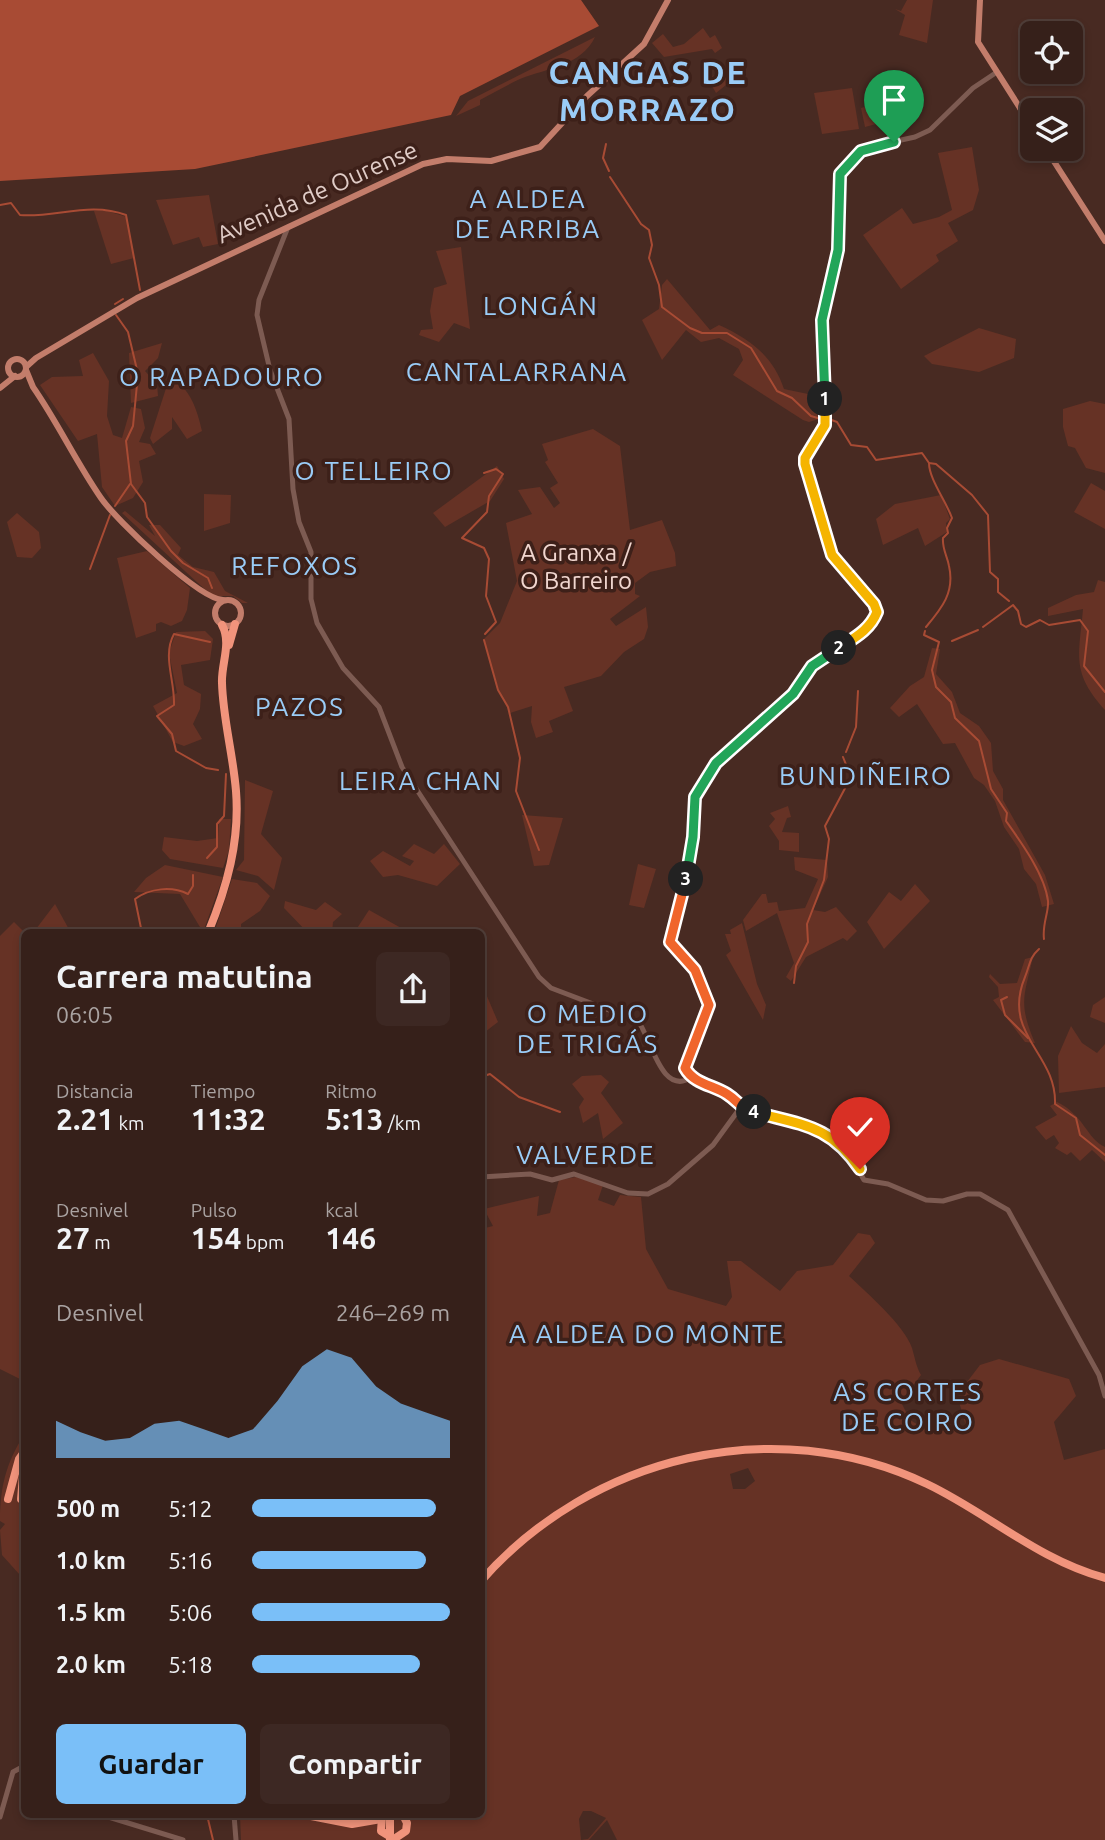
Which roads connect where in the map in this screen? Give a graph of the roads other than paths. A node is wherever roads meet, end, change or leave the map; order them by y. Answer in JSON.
{"nodes":[{"id":1,"x":668,"y":0,"type":"edge"},
{"id":2,"x":979,"y":0,"type":"edge"},
{"id":3,"x":997,"y":72,"type":"junction"},
{"id":4,"x":1020,"y":108,"type":"edge"},
{"id":5,"x":1054,"y":161,"type":"edge"},
{"id":6,"x":288,"y":227,"type":"junction"},
{"id":7,"x":1105,"y":241,"type":"edge"},
{"id":8,"x":36,"y":358,"type":"junction"},
{"id":9,"x":20,"y":359,"type":"junction"},
{"id":10,"x":26,"y":368,"type":"junction"},
{"id":11,"x":8,"y":370,"type":"junction"},
{"id":12,"x":16,"y":376,"type":"junction"},
{"id":13,"x":0,"y":386,"type":"edge"},
{"id":14,"x":33,"y":387,"type":"junction"},
{"id":15,"x":210,"y":598,"type":"junction"},
{"id":16,"x":223,"y":600,"type":"junction"},
{"id":17,"x":216,"y":608,"type":"junction"},
{"id":18,"x":235,"y":624,"type":"junction"},
{"id":19,"x":222,"y":625,"type":"junction"},
{"id":20,"x":225,"y":651,"type":"junction"},
{"id":21,"x":210,"y":929,"type":"edge"},
{"id":22,"x":692,"y":1077,"type":"junction"},
{"id":23,"x":740,"y":1108,"type":"junction"},
{"id":24,"x":485,"y":1177,"type":"edge"},
{"id":25,"x":1105,"y":1396,"type":"edge"},
{"id":26,"x":21,"y":1456,"type":"edge"},
{"id":27,"x":8,"y":1499,"type":"dead end"},
{"id":28,"x":485,"y":1577,"type":"edge"},
{"id":29,"x":1105,"y":1578,"type":"edge"},
{"id":30,"x":21,"y":1768,"type":"edge"},
{"id":31,"x":0,"y":1817,"type":"edge"},
{"id":32,"x":112,"y":1818,"type":"edge"},
{"id":33,"x":234,"y":1818,"type":"edge"},
{"id":34,"x":322,"y":1818,"type":"edge"},
{"id":35,"x":390,"y":1818,"type":"edge"},
{"id":36,"x":404,"y":1818,"type":"edge"},
{"id":37,"x":382,"y":1823,"type":"edge"},
{"id":38,"x":403,"y":1837,"type":"edge"},
{"id":39,"x":183,"y":1840,"type":"edge"},
{"id":40,"x":236,"y":1840,"type":"edge"},
{"id":41,"x":390,"y":1840,"type":"edge"}],
"edges":[{"from":1,"to":6,"type":"main road","name":"Avenida de Ourense"},
{"from":2,"to":3,"type":"main road"},
{"from":3,"to":4,"type":"main road"},
{"from":3,"to":22,"type":"street"},
{"from":5,"to":7,"type":"main road"},
{"from":6,"to":8,"type":"main road","name":"Avenida de Ourense"},
{"from":6,"to":22,"type":"street"},
{"from":8,"to":9,"type":"main road"},
{"from":8,"to":10,"type":"main road","name":"Avenida de Ourense"},
{"from":9,"to":10,"type":"main road"},
{"from":9,"to":11,"type":"main road"},
{"from":10,"to":12,"type":"main road","name":"Avenida de Ourense"},
{"from":10,"to":14,"type":"main road"},
{"from":11,"to":12,"type":"main road"},
{"from":11,"to":13,"type":"main road"},
{"from":12,"to":13,"type":"main road","name":"Avenida de Ourense"},
{"from":12,"to":14,"type":"main road"},
{"from":14,"to":15,"type":"main road"},
{"from":15,"to":16,"type":"main road"},
{"from":15,"to":17,"type":"main road"},
{"from":16,"to":17,"type":"main road"},
{"from":16,"to":18,"type":"main road"},
{"from":17,"to":19,"type":"main road"},
{"from":18,"to":19,"type":"main road"},
{"from":18,"to":20,"type":"highway"},
{"from":19,"to":20,"type":"highway"},
{"from":20,"to":21,"type":"highway"},
{"from":22,"to":23,"type":"street"},
{"from":23,"to":24,"type":"street"},
{"from":23,"to":25,"type":"street"},
{"from":26,"to":27,"type":"highway"},
{"from":28,"to":29,"type":"highway"},
{"from":30,"to":31,"type":"street"},
{"from":32,"to":39,"type":"street"},
{"from":33,"to":40,"type":"street"},
{"from":34,"to":37,"type":"highway"},
{"from":35,"to":41,"type":"highway"},
{"from":36,"to":38,"type":"highway"},
{"from":37,"to":38,"type":"highway"}]}
